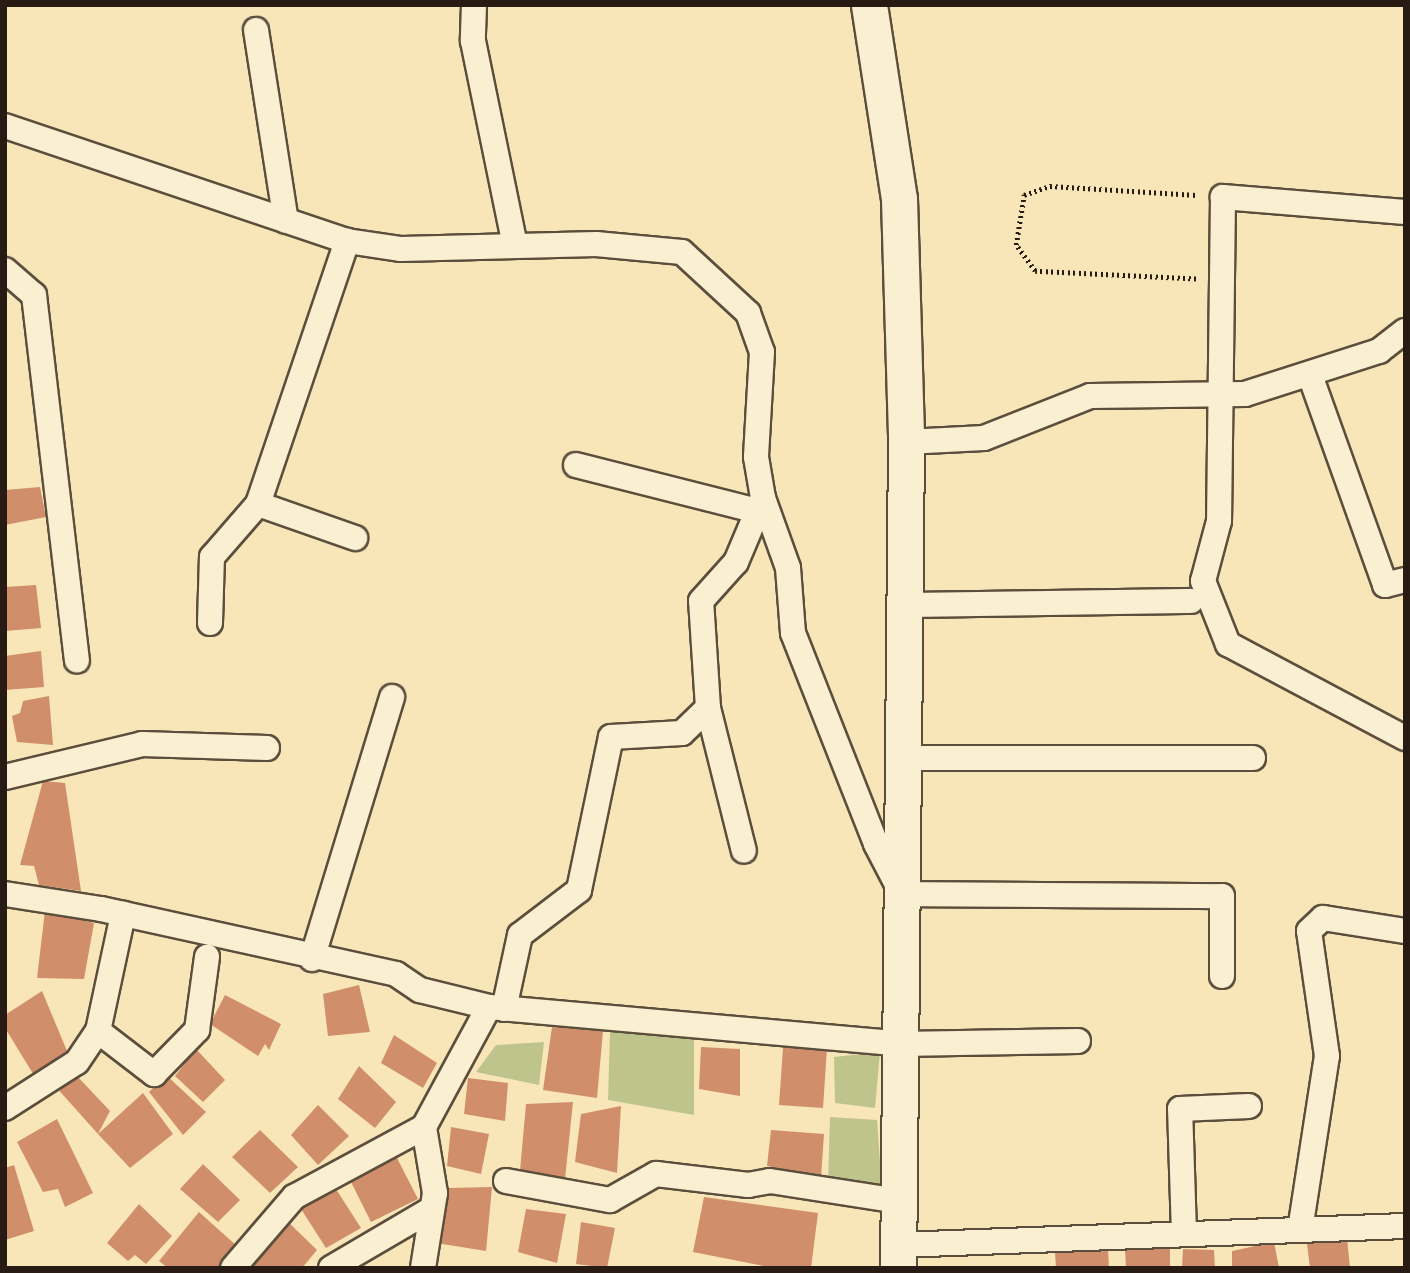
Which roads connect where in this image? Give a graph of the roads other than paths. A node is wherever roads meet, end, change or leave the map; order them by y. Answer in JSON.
{"nodes":[{"id":1,"x":474,"y":5,"type":"edge"},
{"id":2,"x":869,"y":5,"type":"edge"},
{"id":3,"x":256,"y":30,"type":"dead end"},
{"id":4,"x":5,"y":126,"type":"edge"},
{"id":5,"x":1405,"y":212,"type":"edge"},
{"id":6,"x":286,"y":220,"type":"junction"},
{"id":7,"x":347,"y":241,"type":"junction"},
{"id":8,"x":515,"y":246,"type":"junction"},
{"id":9,"x":5,"y":270,"type":"edge"},
{"id":10,"x":1405,"y":331,"type":"edge"},
{"id":11,"x":1310,"y":375,"type":"junction"},
{"id":12,"x":1220,"y":395,"type":"junction"},
{"id":13,"x":906,"y":442,"type":"junction"},
{"id":14,"x":576,"y":465,"type":"dead end"},
{"id":15,"x":258,"y":504,"type":"junction"},
{"id":16,"x":760,"y":504,"type":"junction"},
{"id":17,"x":355,"y":538,"type":"dead end"},
{"id":18,"x":1405,"y":580,"type":"edge"},
{"id":19,"x":1191,"y":601,"type":"dead end"},
{"id":20,"x":904,"y":605,"type":"junction"},
{"id":21,"x":210,"y":623,"type":"dead end"},
{"id":22,"x":77,"y":660,"type":"dead end"},
{"id":23,"x":393,"y":697,"type":"dead end"},
{"id":24,"x":708,"y":708,"type":"junction"},
{"id":25,"x":1405,"y":738,"type":"edge"},
{"id":26,"x":267,"y":748,"type":"dead end"},
{"id":27,"x":903,"y":758,"type":"junction"},
{"id":28,"x":1253,"y":758,"type":"dead end"},
{"id":29,"x":5,"y":777,"type":"edge"},
{"id":30,"x":744,"y":851,"type":"dead end"},
{"id":31,"x":5,"y":894,"type":"edge"},
{"id":32,"x":902,"y":894,"type":"junction"},
{"id":33,"x":123,"y":914,"type":"junction"},
{"id":34,"x":1405,"y":931,"type":"edge"},
{"id":35,"x":207,"y":957,"type":"dead end"},
{"id":36,"x":312,"y":959,"type":"junction"},
{"id":37,"x":1222,"y":976,"type":"dead end"},
{"id":38,"x":497,"y":1008,"type":"junction"},
{"id":39,"x":98,"y":1031,"type":"junction"},
{"id":40,"x":1078,"y":1041,"type":"dead end"},
{"id":41,"x":901,"y":1044,"type":"junction"},
{"id":42,"x":1249,"y":1106,"type":"dead end"},
{"id":43,"x":5,"y":1108,"type":"edge"},
{"id":44,"x":424,"y":1127,"type":"junction"},
{"id":45,"x":506,"y":1181,"type":"dead end"},
{"id":46,"x":899,"y":1201,"type":"junction"},
{"id":47,"x":432,"y":1209,"type":"junction"},
{"id":48,"x":1405,"y":1226,"type":"edge"},
{"id":49,"x":1300,"y":1230,"type":"junction"},
{"id":50,"x":1184,"y":1234,"type":"junction"},
{"id":51,"x":898,"y":1256,"type":"edge"},
{"id":52,"x":233,"y":1268,"type":"edge"},
{"id":53,"x":331,"y":1268,"type":"edge"},
{"id":54,"x":423,"y":1268,"type":"edge"}],
"edges":[{"from":1,"to":8,"type":"street"},
{"from":2,"to":13,"type":"street"},
{"from":3,"to":6,"type":"street"},
{"from":4,"to":6,"type":"street"},
{"from":5,"to":12,"type":"street"},
{"from":6,"to":7,"type":"street"},
{"from":7,"to":8,"type":"street"},
{"from":7,"to":15,"type":"street"},
{"from":8,"to":16,"type":"street"},
{"from":9,"to":22,"type":"street"},
{"from":10,"to":11,"type":"street"},
{"from":11,"to":12,"type":"street"},
{"from":11,"to":18,"type":"street"},
{"from":12,"to":13,"type":"street"},
{"from":12,"to":25,"type":"street"},
{"from":13,"to":20,"type":"street"},
{"from":14,"to":16,"type":"street"},
{"from":15,"to":17,"type":"street"},
{"from":15,"to":21,"type":"street"},
{"from":16,"to":24,"type":"street"},
{"from":16,"to":32,"type":"street"},
{"from":19,"to":20,"type":"street"},
{"from":20,"to":27,"type":"street"},
{"from":23,"to":36,"type":"street"},
{"from":24,"to":30,"type":"street"},
{"from":24,"to":38,"type":"street"},
{"from":26,"to":29,"type":"street"},
{"from":27,"to":28,"type":"street"},
{"from":27,"to":32,"type":"street"},
{"from":31,"to":33,"type":"street"},
{"from":32,"to":37,"type":"street"},
{"from":32,"to":41,"type":"street"},
{"from":33,"to":36,"type":"street"},
{"from":33,"to":39,"type":"street"},
{"from":34,"to":49,"type":"street"},
{"from":35,"to":39,"type":"street"},
{"from":36,"to":38,"type":"street"},
{"from":38,"to":41,"type":"street"},
{"from":38,"to":44,"type":"street"},
{"from":39,"to":43,"type":"street"},
{"from":40,"to":41,"type":"street"},
{"from":41,"to":46,"type":"street"},
{"from":42,"to":50,"type":"street"},
{"from":44,"to":47,"type":"street"},
{"from":44,"to":52,"type":"street"},
{"from":45,"to":46,"type":"street"},
{"from":46,"to":51,"type":"street"},
{"from":47,"to":53,"type":"street"},
{"from":47,"to":54,"type":"street"},
{"from":48,"to":49,"type":"street"},
{"from":49,"to":50,"type":"street"},
{"from":50,"to":51,"type":"street"}]}
